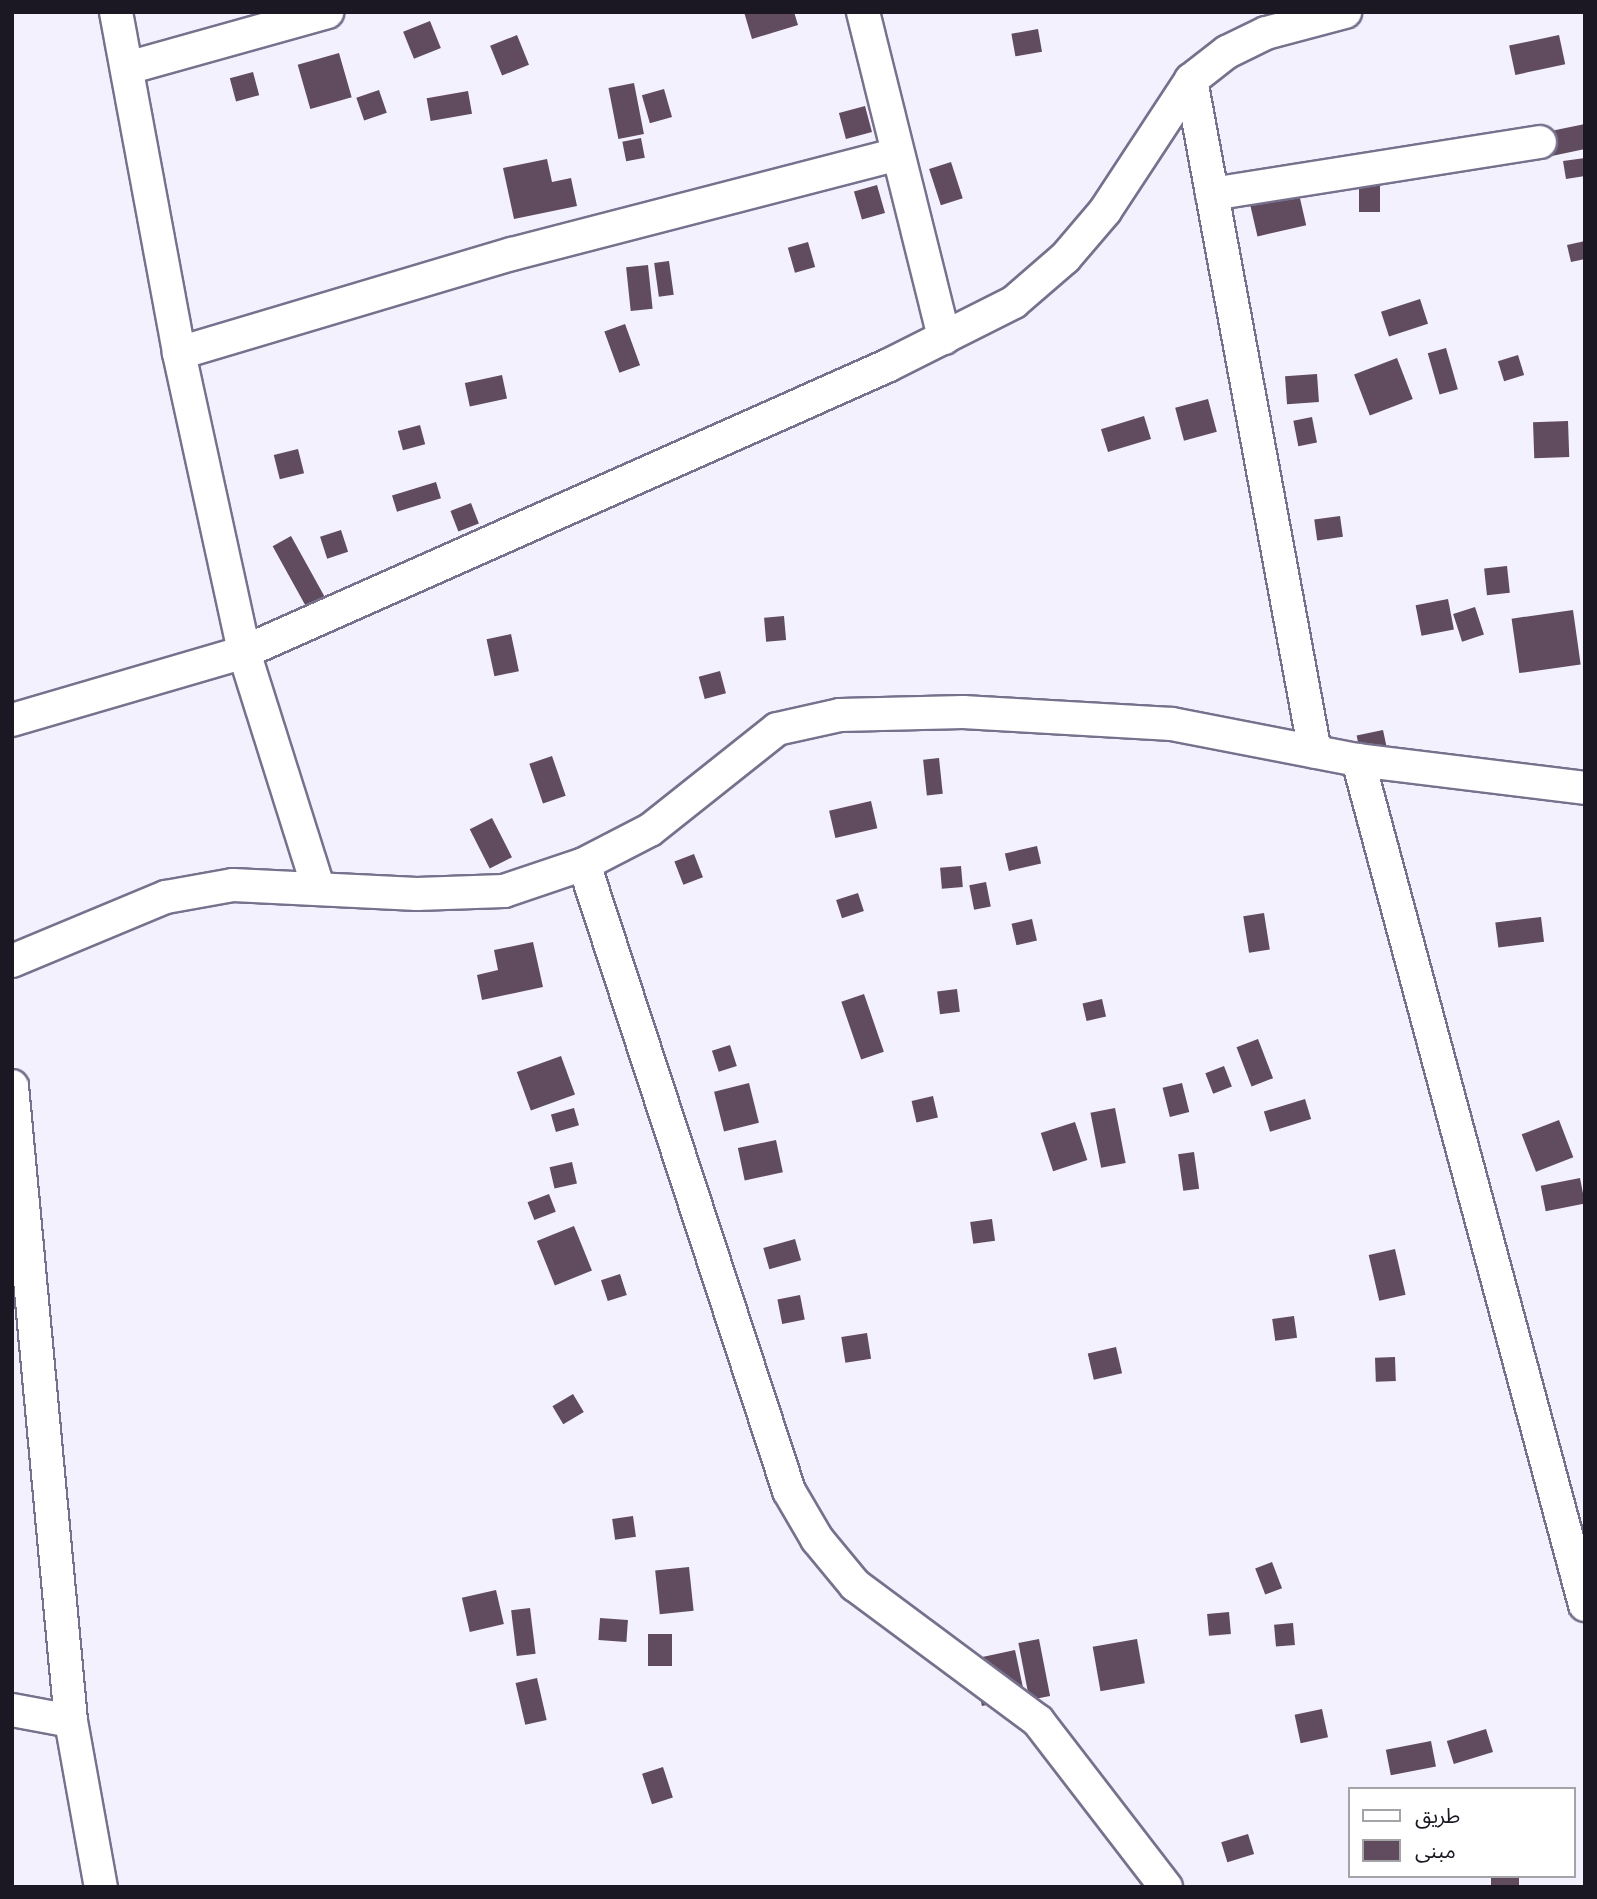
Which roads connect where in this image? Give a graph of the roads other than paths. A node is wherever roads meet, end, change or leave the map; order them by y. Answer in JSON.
{"nodes":[{"id":1,"x":116,"y":12,"type":"edge"},
{"id":2,"x":327,"y":12,"type":"edge"},
{"id":3,"x":863,"y":12,"type":"edge"},
{"id":4,"x":1345,"y":12,"type":"edge"},
{"id":5,"x":127,"y":68,"type":"junction"},
{"id":6,"x":1191,"y":80,"type":"junction"},
{"id":7,"x":1540,"y":142,"type":"dead end"},
{"id":8,"x":896,"y":155,"type":"junction"},
{"id":9,"x":1212,"y":194,"type":"junction"},
{"id":10,"x":944,"y":338,"type":"junction"},
{"id":11,"x":179,"y":353,"type":"junction"},
{"id":12,"x":244,"y":652,"type":"junction"},
{"id":13,"x":12,"y":720,"type":"edge"},
{"id":14,"x":1315,"y":752,"type":"junction"},
{"id":15,"x":1358,"y":760,"type":"junction"},
{"id":16,"x":1585,"y":788,"type":"edge"},
{"id":17,"x":584,"y":864,"type":"junction"},
{"id":18,"x":318,"y":887,"type":"junction"},
{"id":19,"x":12,"y":961,"type":"edge"},
{"id":20,"x":12,"y":1086,"type":"edge"},
{"id":21,"x":1585,"y":1605,"type":"edge"},
{"id":22,"x":12,"y":1710,"type":"edge"},
{"id":23,"x":71,"y":1721,"type":"junction"},
{"id":24,"x":101,"y":1887,"type":"edge"},
{"id":25,"x":1167,"y":1887,"type":"edge"}],
"edges":[{"from":1,"to":5,"type":"street"},
{"from":2,"to":5,"type":"street"},
{"from":3,"to":8,"type":"street"},
{"from":4,"to":6,"type":"street"},
{"from":5,"to":11,"type":"street"},
{"from":6,"to":9,"type":"street"},
{"from":6,"to":10,"type":"street"},
{"from":7,"to":9,"type":"street"},
{"from":8,"to":10,"type":"street"},
{"from":8,"to":11,"type":"street"},
{"from":9,"to":14,"type":"street"},
{"from":10,"to":12,"type":"street"},
{"from":11,"to":12,"type":"street"},
{"from":12,"to":13,"type":"street"},
{"from":12,"to":18,"type":"street"},
{"from":14,"to":15,"type":"street"},
{"from":14,"to":17,"type":"street"},
{"from":15,"to":16,"type":"street"},
{"from":15,"to":21,"type":"street"},
{"from":17,"to":18,"type":"street"},
{"from":17,"to":25,"type":"street"},
{"from":18,"to":19,"type":"street"},
{"from":20,"to":23,"type":"street"},
{"from":22,"to":23,"type":"street"},
{"from":23,"to":24,"type":"street"}]}
